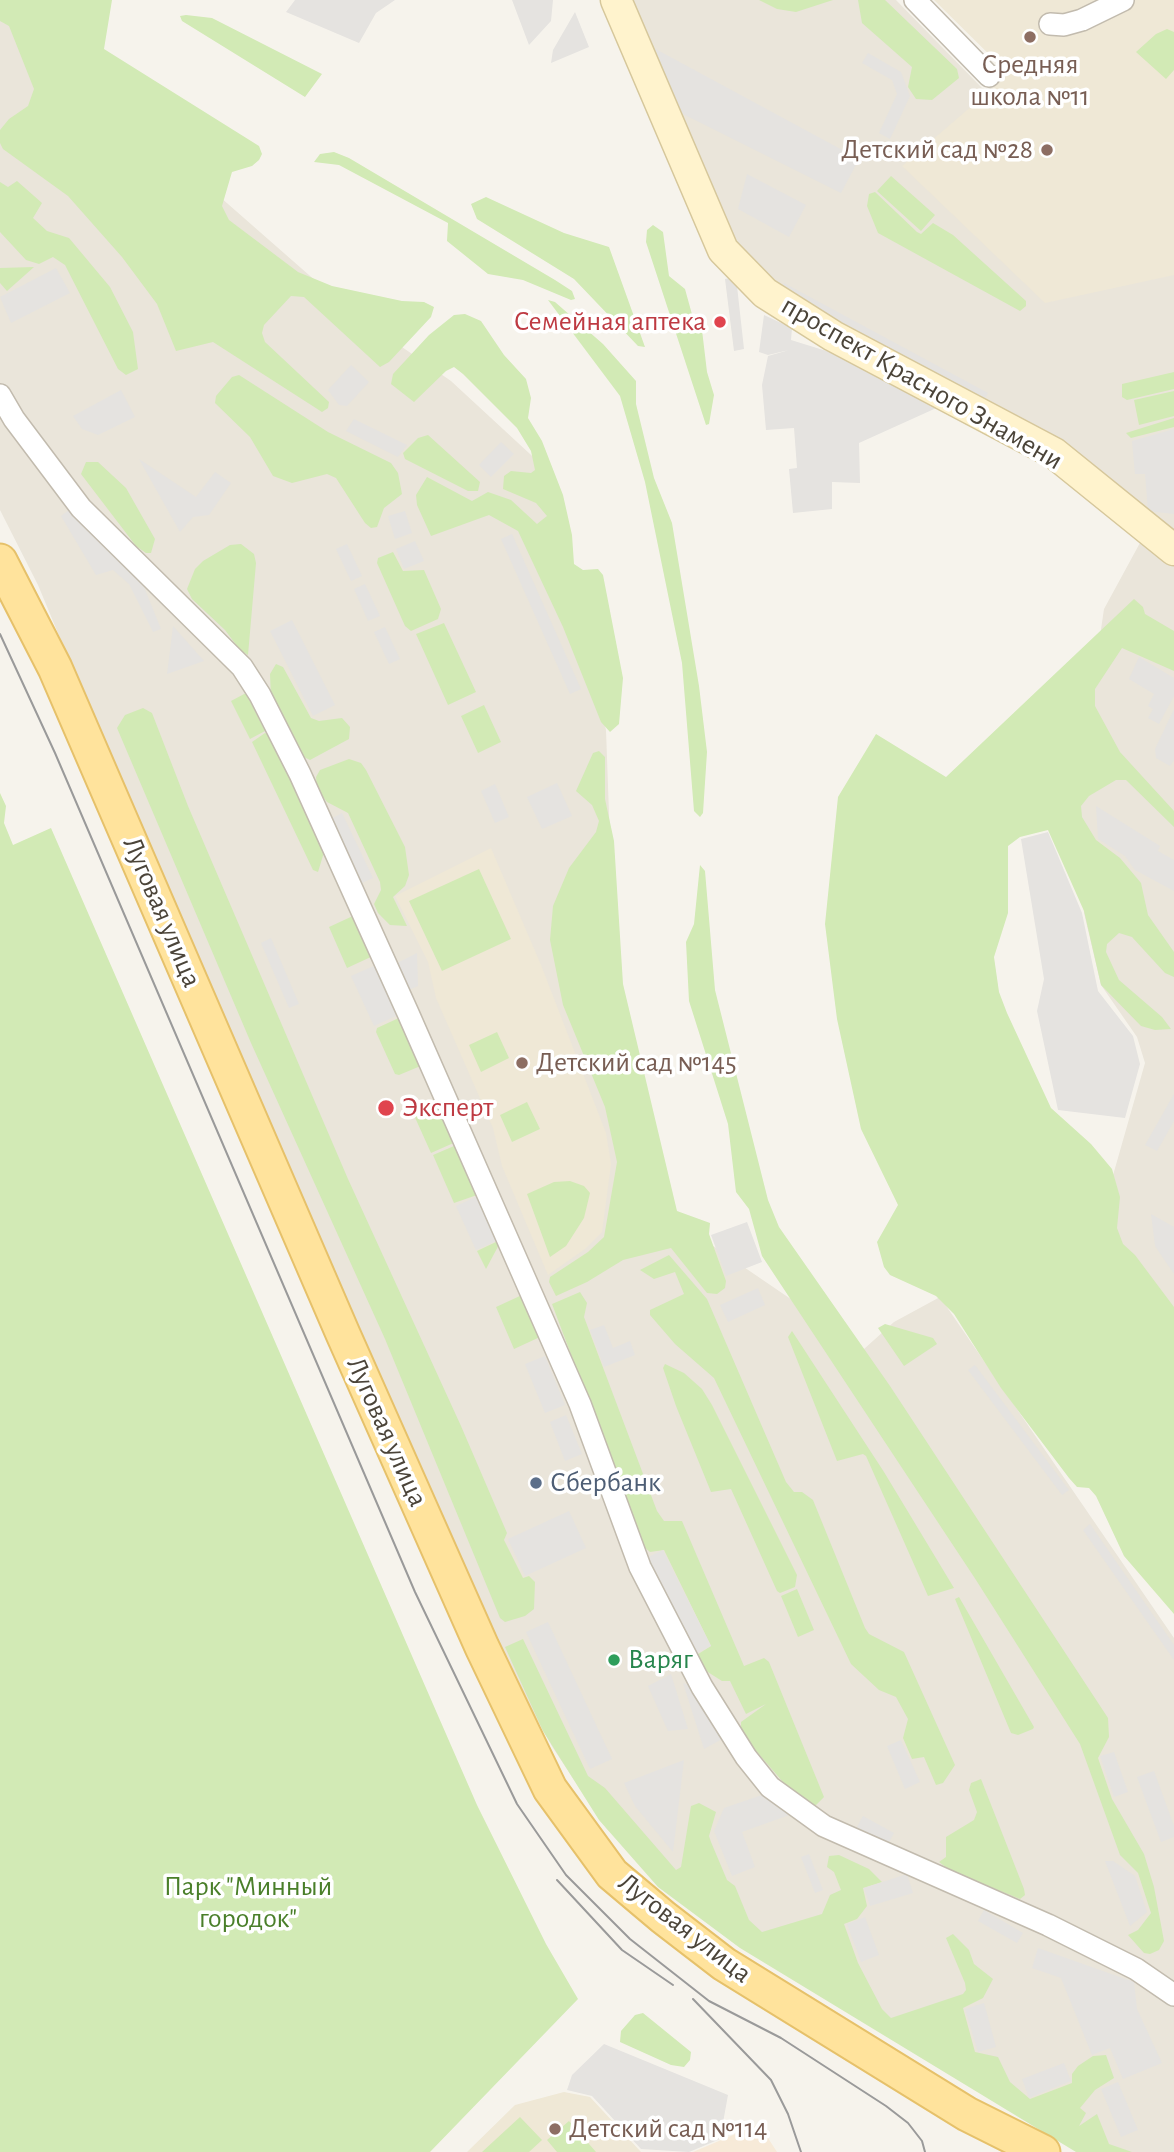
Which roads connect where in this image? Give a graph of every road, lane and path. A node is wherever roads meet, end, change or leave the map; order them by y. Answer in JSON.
{"nodes":[{"id":1,"x":616,"y":0,"type":"edge"},
{"id":2,"x":915,"y":0,"type":"edge"},
{"id":3,"x":1123,"y":0,"type":"edge"},
{"id":4,"x":1050,"y":24,"type":"dead end"},
{"id":5,"x":989,"y":76,"type":"dead end"},
{"id":6,"x":0,"y":395,"type":"edge"},
{"id":7,"x":1174,"y":550,"type":"edge"},
{"id":8,"x":0,"y":561,"type":"edge"},
{"id":9,"x":1174,"y":1995,"type":"edge"},
{"id":10,"x":990,"y":2127,"type":"junction"},
{"id":11,"x":1012,"y":2152,"type":"edge"},
{"id":12,"x":1043,"y":2152,"type":"edge"}],
"edges":[{"from":1,"to":7,"type":"main road","name":"проспект Красного Знамени"},
{"from":2,"to":5,"type":"street"},
{"from":3,"to":4,"type":"street"},
{"from":6,"to":9,"type":"street"},
{"from":8,"to":10,"type":"main road","name":"Луговая улица"},
{"from":10,"to":11,"type":"main road","name":"Луговая улица"},
{"from":10,"to":12,"type":"main road","name":"Луговая улица"}]}
